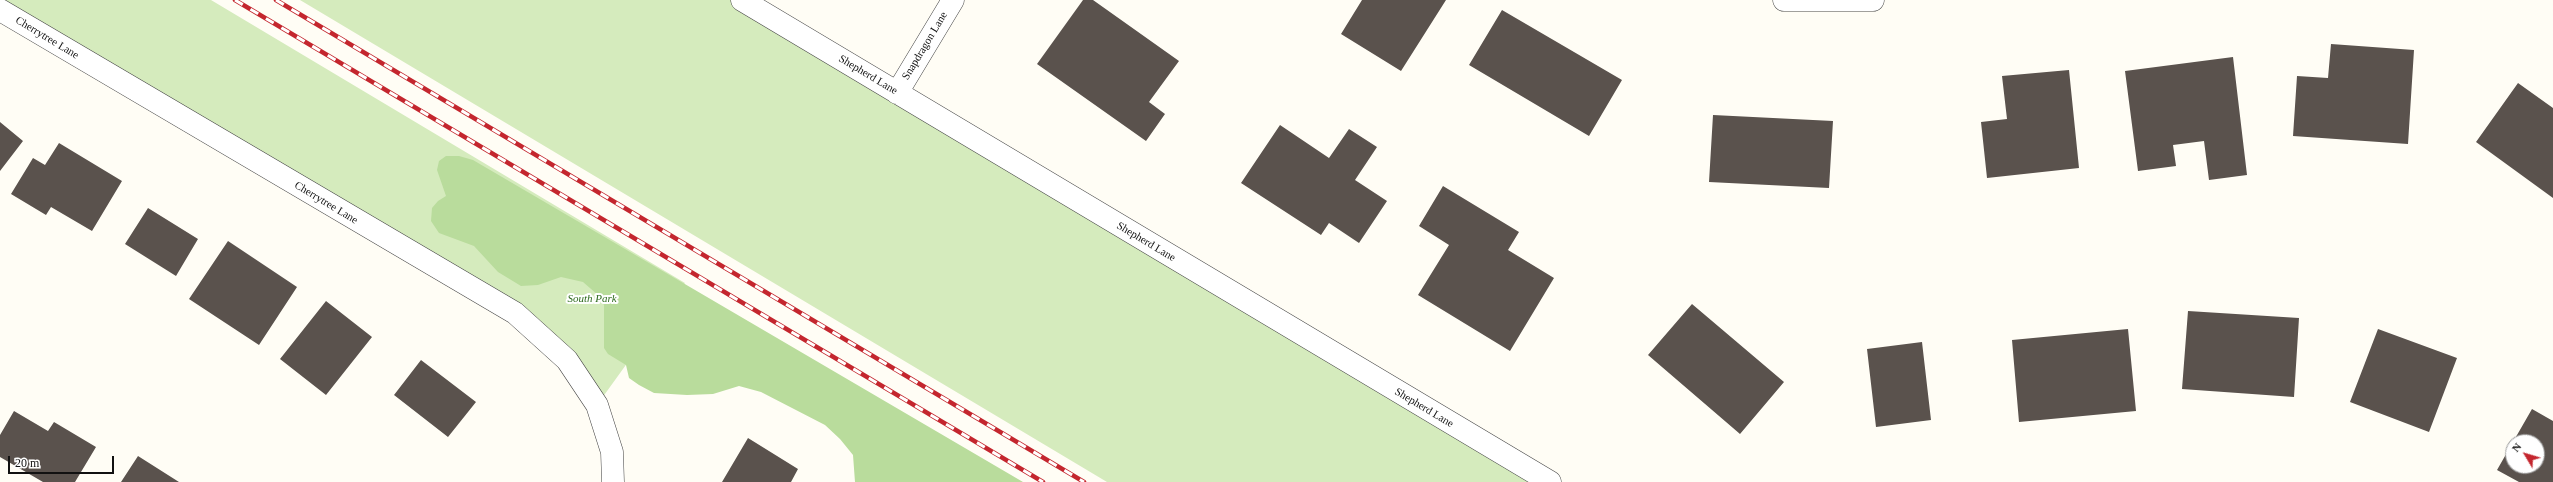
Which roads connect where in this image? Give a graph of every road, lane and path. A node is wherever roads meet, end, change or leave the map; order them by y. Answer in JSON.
{"nodes":[{"id":1,"x":742,"y":0,"type":"edge"},
{"id":2,"x":953,"y":0,"type":"edge"},
{"id":3,"x":1784,"y":0,"type":"edge"},
{"id":4,"x":1873,"y":0,"type":"edge"},
{"id":5,"x":0,"y":10,"type":"edge"},
{"id":6,"x":897,"y":93,"type":"junction"},
{"id":7,"x":613,"y":482,"type":"edge"},
{"id":8,"x":1550,"y":482,"type":"edge"}],
"edges":[{"from":1,"to":6,"type":"street","name":"Shepherd Lane"},
{"from":2,"to":6,"type":"street","name":"Snapdragon Lane"},
{"from":3,"to":4,"type":"street"},
{"from":5,"to":7,"type":"street","name":"Cherrytree Lane"},
{"from":6,"to":8,"type":"street","name":"Shepherd Lane"}]}
